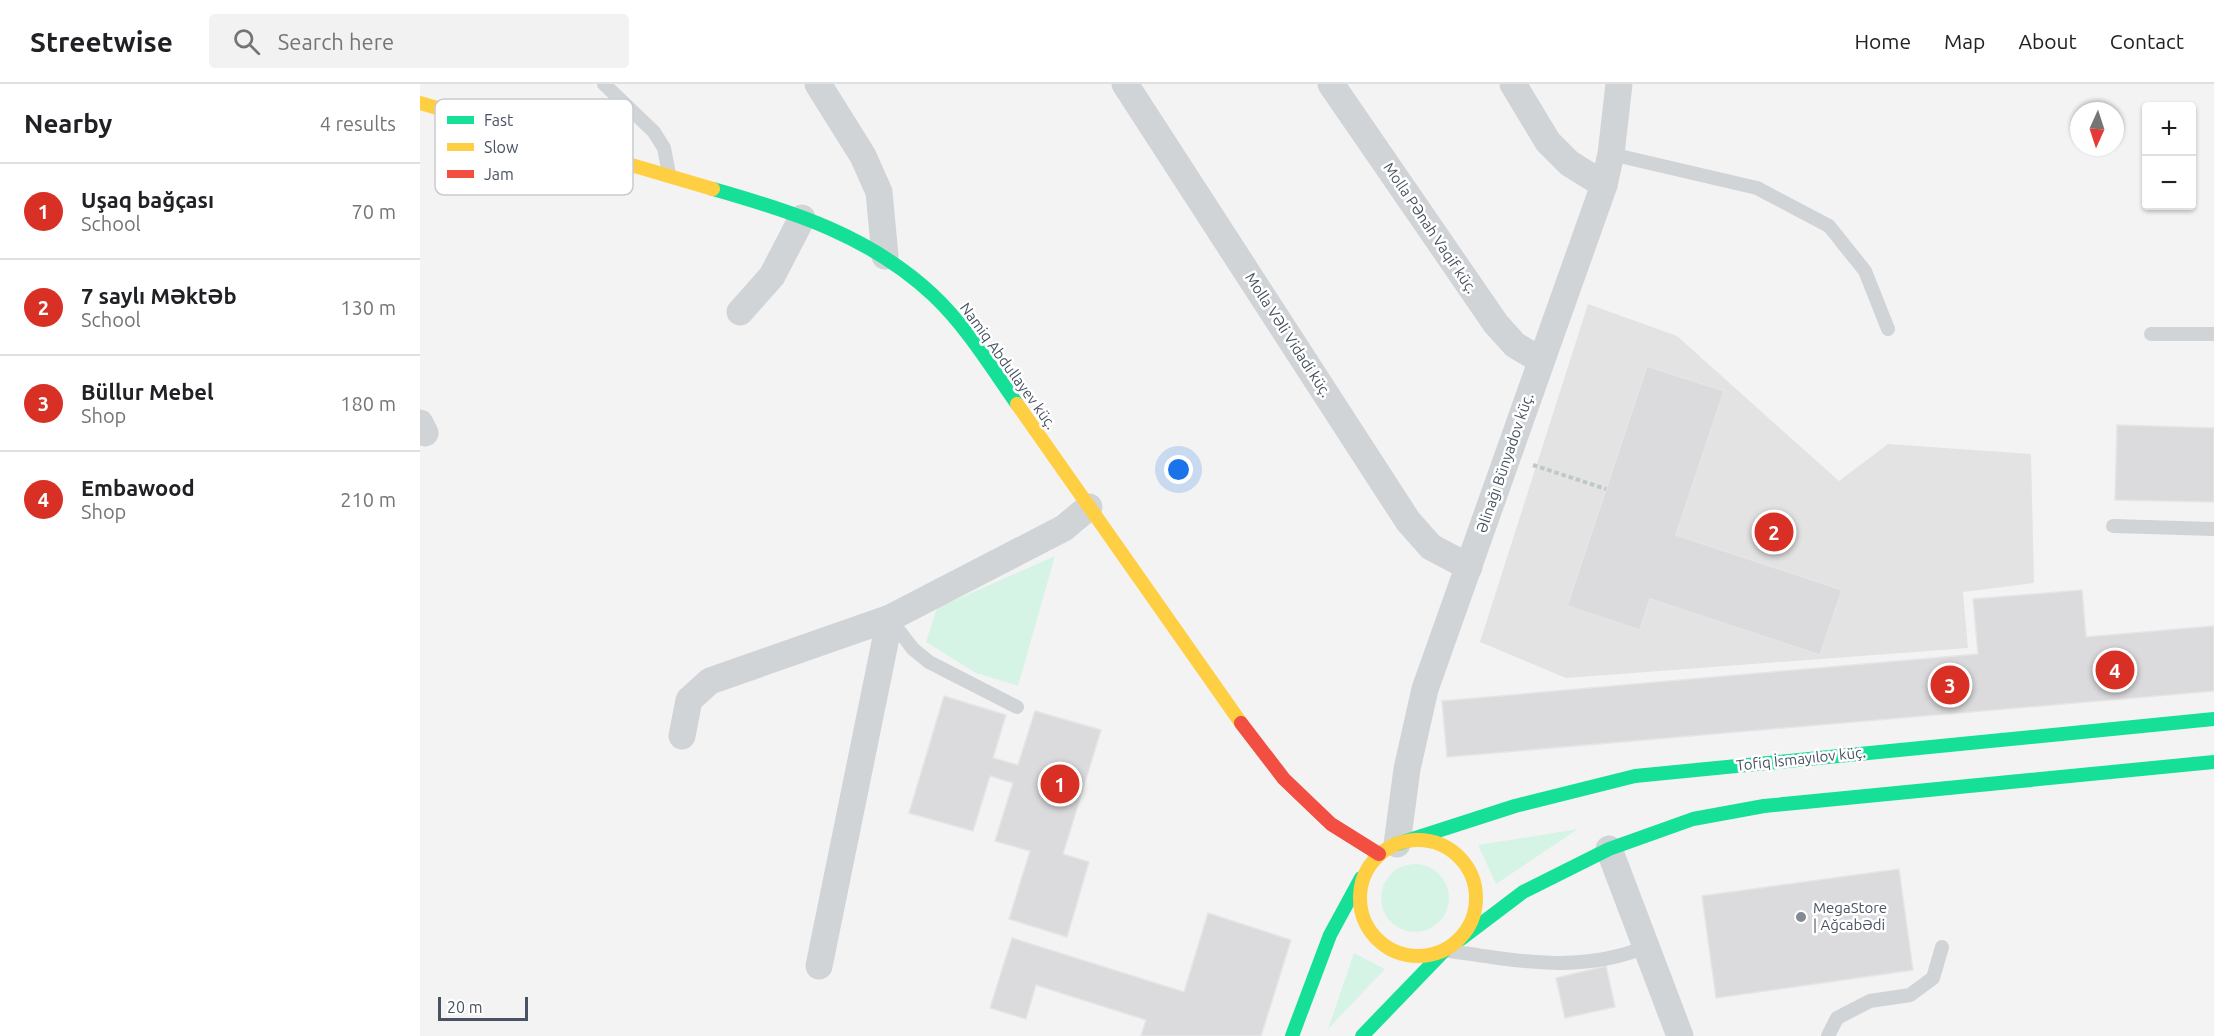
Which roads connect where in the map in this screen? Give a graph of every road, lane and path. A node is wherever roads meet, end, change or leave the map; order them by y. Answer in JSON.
{"nodes":[{"id":1,"x":604,"y":84,"type":"edge"},
{"id":2,"x":818,"y":84,"type":"edge"},
{"id":3,"x":1125,"y":84,"type":"edge"},
{"id":4,"x":1331,"y":84,"type":"edge"},
{"id":5,"x":1513,"y":84,"type":"edge"},
{"id":6,"x":1619,"y":84,"type":"edge"},
{"id":7,"x":620,"y":99,"type":"edge"},
{"id":8,"x":420,"y":103,"type":"edge"},
{"id":9,"x":435,"y":107,"type":"edge"},
{"id":10,"x":633,"y":112,"type":"edge"},
{"id":11,"x":1611,"y":154,"type":"junction"},
{"id":12,"x":633,"y":164,"type":"edge"},
{"id":13,"x":669,"y":174,"type":"junction"},
{"id":14,"x":1604,"y":184,"type":"junction"},
{"id":15,"x":802,"y":218,"type":"junction"},
{"id":16,"x":885,"y":256,"type":"junction"},
{"id":17,"x":740,"y":312,"type":"dead end"},
{"id":18,"x":1888,"y":329,"type":"dead end"},
{"id":19,"x":2151,"y":334,"type":"dead end"},
{"id":20,"x":2214,"y":334,"type":"edge"},
{"id":21,"x":1540,"y":360,"type":"junction"},
{"id":22,"x":1508,"y":457,"type":"junction"},
{"id":23,"x":1606,"y":489,"type":"dead end"},
{"id":24,"x":1089,"y":507,"type":"junction"},
{"id":25,"x":2113,"y":526,"type":"dead end"},
{"id":26,"x":2214,"y":529,"type":"edge"},
{"id":27,"x":1469,"y":567,"type":"junction"},
{"id":28,"x":890,"y":618,"type":"junction"},
{"id":29,"x":1017,"y":707,"type":"dead end"},
{"id":30,"x":2214,"y":719,"type":"edge"},
{"id":31,"x":682,"y":736,"type":"dead end"},
{"id":32,"x":2214,"y":762,"type":"edge"},
{"id":33,"x":1388,"y":849,"type":"junction"},
{"id":34,"x":1609,"y":849,"type":"junction"},
{"id":35,"x":1368,"y":867,"type":"junction"},
{"id":36,"x":1461,"y":939,"type":"junction"},
{"id":37,"x":1648,"y":946,"type":"junction"},
{"id":38,"x":1942,"y":947,"type":"dead end"},
{"id":39,"x":1445,"y":950,"type":"junction"},
{"id":40,"x":819,"y":966,"type":"dead end"},
{"id":41,"x":1373,"y":1023,"type":"junction"},
{"id":42,"x":1292,"y":1036,"type":"edge"},
{"id":43,"x":1362,"y":1036,"type":"edge"},
{"id":44,"x":1380,"y":1036,"type":"edge"},
{"id":45,"x":1680,"y":1036,"type":"edge"},
{"id":46,"x":1828,"y":1036,"type":"edge"}],
"edges":[{"from":1,"to":7,"type":"lane"},
{"from":2,"to":16,"type":"street"},
{"from":3,"to":27,"type":"street","name":"Molla Vəli Vidadi küç."},
{"from":4,"to":21,"type":"street","name":"Molla Pənah Vaqif küç."},
{"from":5,"to":14,"type":"street"},
{"from":6,"to":11,"type":"street","name":"Əlinağı Bünyadov küç."},
{"from":8,"to":9,"type":"main road","name":"Namiq Abdullayev küç."},
{"from":10,"to":13,"type":"lane"},
{"from":11,"to":14,"type":"street","name":"Əlinağı Bünyadov küç."},
{"from":11,"to":18,"type":"lane"},
{"from":12,"to":13,"type":"main road","name":"Namiq Abdullayev küç."},
{"from":13,"to":15,"type":"main road","name":"Namiq Abdullayev küç."},
{"from":14,"to":21,"type":"street","name":"Əlinağı Bünyadov küç."},
{"from":15,"to":16,"type":"main road","name":"Namiq Abdullayev küç."},
{"from":15,"to":17,"type":"street"},
{"from":16,"to":24,"type":"main road","name":"Namiq Abdullayev küç."},
{"from":19,"to":20,"type":"lane"},
{"from":21,"to":22,"type":"street","name":"Əlinağı Bünyadov küç."},
{"from":22,"to":23,"type":"path"},
{"from":22,"to":27,"type":"street","name":"Əlinağı Bünyadov küç."},
{"from":24,"to":28,"type":"street"},
{"from":24,"to":33,"type":"main road","name":"Namiq Abdullayev küç."},
{"from":25,"to":26,"type":"lane"},
{"from":27,"to":33,"type":"street","name":"Əlinağı Bünyadov küç."},
{"from":28,"to":29,"type":"lane"},
{"from":28,"to":31,"type":"street"},
{"from":28,"to":40,"type":"street"},
{"from":30,"to":33,"type":"main road","name":"Tofiq İsmayılov küç."},
{"from":32,"to":34,"type":"main road"},
{"from":33,"to":35,"type":"main road"},
{"from":33,"to":36,"type":"main road"},
{"from":34,"to":36,"type":"main road"},
{"from":34,"to":37,"type":"street"},
{"from":35,"to":39,"type":"main road"},
{"from":35,"to":42,"type":"main road"},
{"from":36,"to":39,"type":"main road"},
{"from":37,"to":39,"type":"lane"},
{"from":37,"to":45,"type":"street"},
{"from":38,"to":46,"type":"lane"},
{"from":39,"to":41,"type":"main road"},
{"from":41,"to":43,"type":"main road"},
{"from":41,"to":44,"type":"lane"}]}
